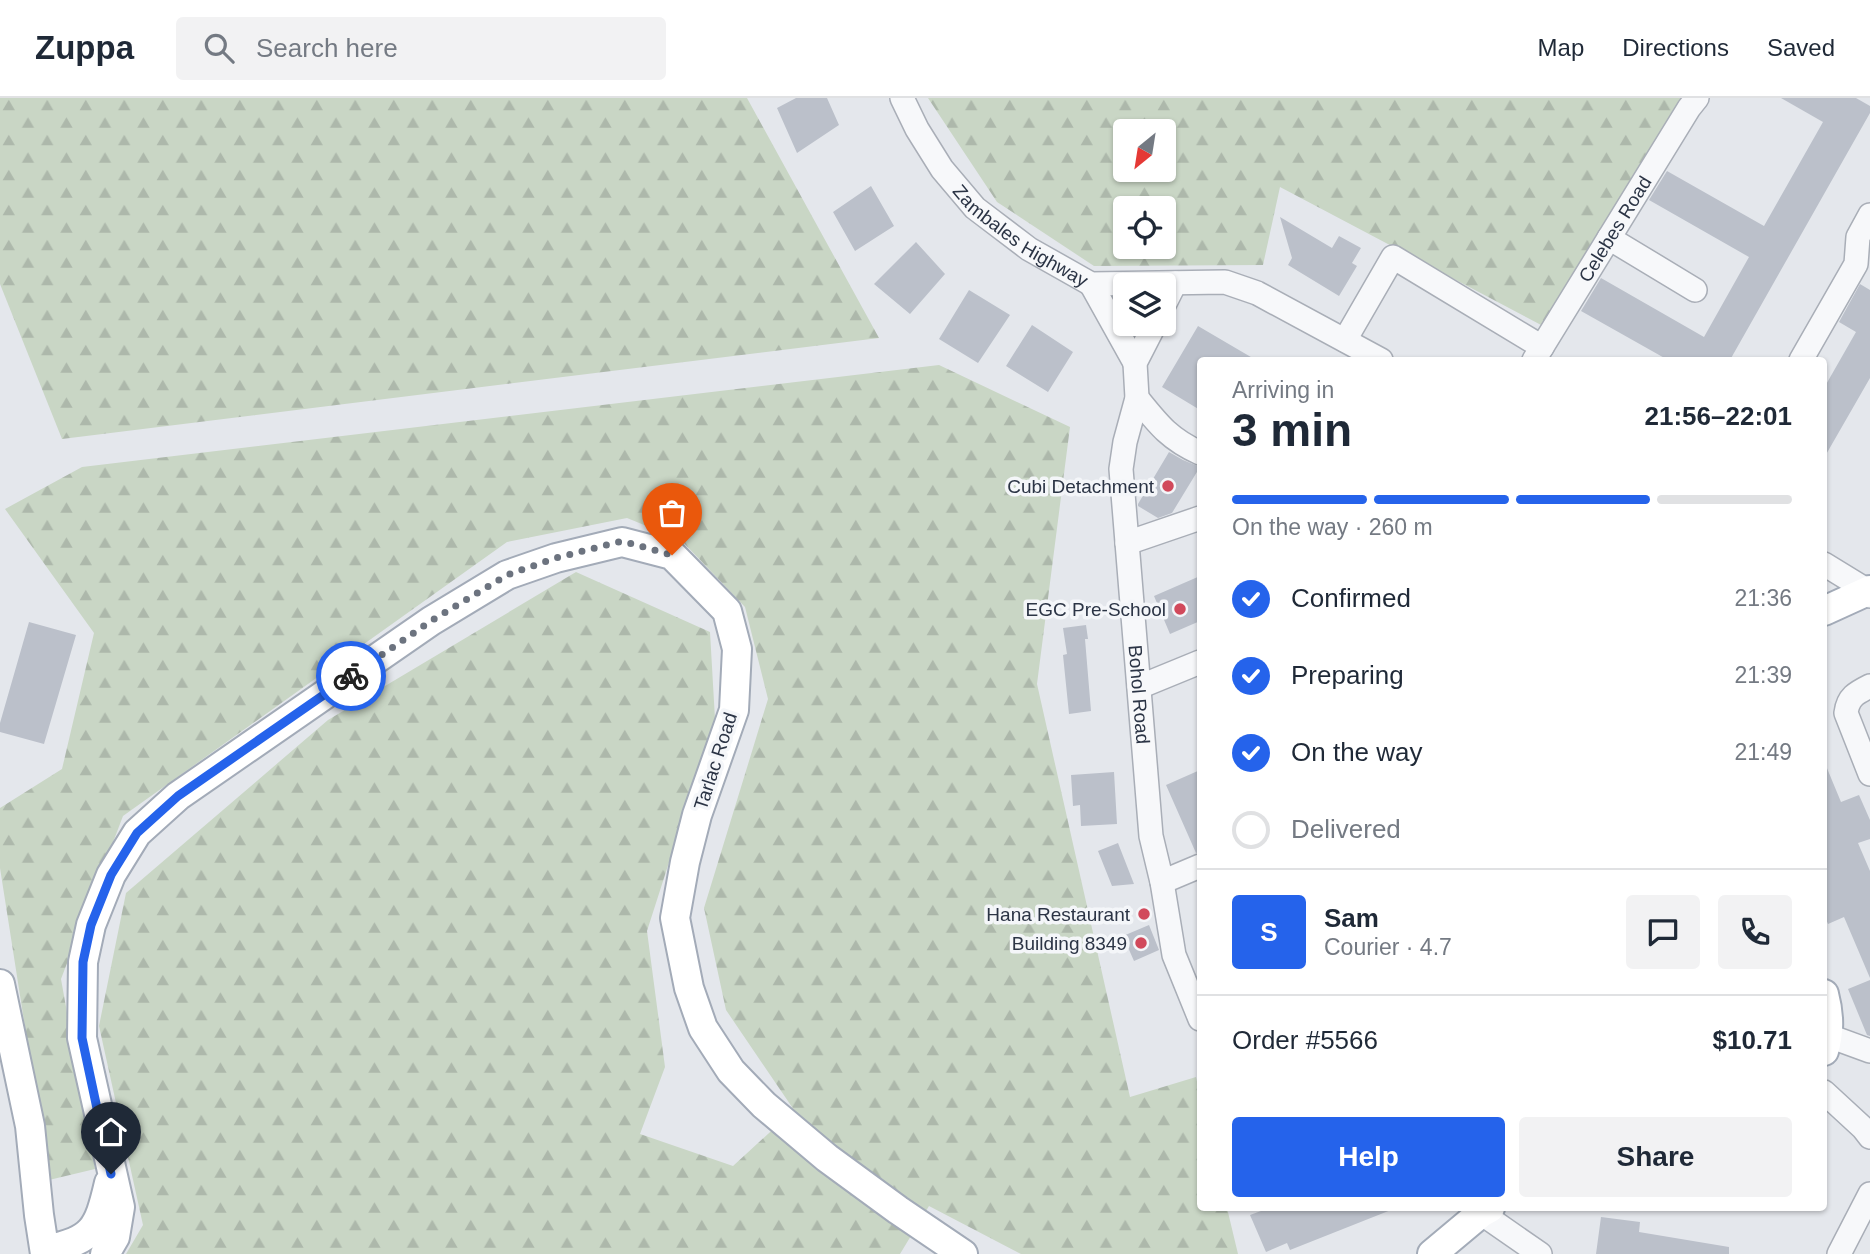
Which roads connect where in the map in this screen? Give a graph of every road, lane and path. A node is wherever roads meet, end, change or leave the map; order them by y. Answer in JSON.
{"nodes":[{"id":1,"x":902,"y":98,"type":"edge"},
{"id":2,"x":1697,"y":98,"type":"edge"},
{"id":3,"x":1870,"y":215,"type":"edge"},
{"id":4,"x":1609,"y":238,"type":"junction"},
{"id":5,"x":1176,"y":283,"type":"edge"},
{"id":6,"x":1091,"y":284,"type":"junction"},
{"id":7,"x":1113,"y":284,"type":"edge"},
{"id":8,"x":1695,"y":290,"type":"dead end"},
{"id":9,"x":1149,"y":336,"type":"edge"},
{"id":10,"x":1345,"y":340,"type":"junction"},
{"id":11,"x":1538,"y":354,"type":"edge"},
{"id":12,"x":1376,"y":357,"type":"edge"},
{"id":13,"x":1803,"y":357,"type":"edge"},
{"id":14,"x":1135,"y":363,"type":"junction"},
{"id":15,"x":1137,"y":398,"type":"junction"},
{"id":16,"x":1197,"y":452,"type":"edge"},
{"id":17,"x":1197,"y":519,"type":"edge"},
{"id":18,"x":1127,"y":543,"type":"junction"},
{"id":19,"x":1827,"y":566,"type":"edge"},
{"id":20,"x":1869,"y":592,"type":"edge"},
{"id":21,"x":1827,"y":610,"type":"edge"},
{"id":22,"x":1197,"y":663,"type":"edge"},
{"id":23,"x":1139,"y":687,"type":"junction"},
{"id":24,"x":1870,"y":687,"type":"edge"},
{"id":25,"x":1870,"y":774,"type":"edge"},
{"id":26,"x":1197,"y":867,"type":"edge"},
{"id":27,"x":1162,"y":882,"type":"junction"},
{"id":28,"x":0,"y":984,"type":"edge"},
{"id":29,"x":1197,"y":1012,"type":"edge"},
{"id":30,"x":1827,"y":1044,"type":"edge"},
{"id":31,"x":1870,"y":1051,"type":"edge"},
{"id":32,"x":0,"y":1077,"type":"edge"},
{"id":33,"x":1827,"y":1095,"type":"edge"},
{"id":34,"x":1870,"y":1137,"type":"edge"},
{"id":35,"x":111,"y":1174,"type":"junction"},
{"id":36,"x":1870,"y":1194,"type":"edge"},
{"id":37,"x":1484,"y":1211,"type":"edge"},
{"id":38,"x":1486,"y":1211,"type":"edge"},
{"id":39,"x":39,"y":1215,"type":"junction"},
{"id":40,"x":45,"y":1252,"type":"edge"},
{"id":41,"x":105,"y":1254,"type":"edge"},
{"id":42,"x":963,"y":1254,"type":"edge"},
{"id":43,"x":1432,"y":1254,"type":"edge"},
{"id":44,"x":1540,"y":1254,"type":"edge"},
{"id":45,"x":1839,"y":1254,"type":"edge"}],
"edges":[{"from":1,"to":6,"type":"street","name":"Zambales Highway"},
{"from":2,"to":4,"type":"street","name":"Celebes Road"},
{"from":3,"to":13,"type":"street"},
{"from":4,"to":8,"type":"street"},
{"from":4,"to":11,"type":"street","name":"Celebes Road"},
{"from":5,"to":10,"type":"street","name":"Zambales Highway"},
{"from":6,"to":7,"type":"street","name":"Zambales Highway"},
{"from":6,"to":14,"type":"street","name":"Bohol Road"},
{"from":9,"to":14,"type":"street"},
{"from":10,"to":11,"type":"street"},
{"from":10,"to":12,"type":"street","name":"Zambales Highway"},
{"from":14,"to":15,"type":"street","name":"Bohol Road"},
{"from":15,"to":16,"type":"street"},
{"from":15,"to":18,"type":"street","name":"Bohol Road"},
{"from":17,"to":18,"type":"street"},
{"from":18,"to":23,"type":"street","name":"Bohol Road"},
{"from":19,"to":20,"type":"street"},
{"from":20,"to":21,"type":"main road"},
{"from":22,"to":23,"type":"street"},
{"from":23,"to":27,"type":"street","name":"Bohol Road"},
{"from":24,"to":25,"type":"street"},
{"from":26,"to":27,"type":"street"},
{"from":27,"to":29,"type":"street","name":"Bohol Road"},
{"from":28,"to":39,"type":"main road"},
{"from":30,"to":31,"type":"street"},
{"from":32,"to":39,"type":"main road"},
{"from":33,"to":34,"type":"street"},
{"from":35,"to":40,"type":"main road","name":"Tarlac Road"},
{"from":35,"to":41,"type":"main road","name":"Tarlac Road"},
{"from":35,"to":42,"type":"main road","name":"Tarlac Road"},
{"from":36,"to":45,"type":"street"},
{"from":37,"to":43,"type":"main road"},
{"from":38,"to":44,"type":"street"},
{"from":39,"to":40,"type":"main road"}]}
